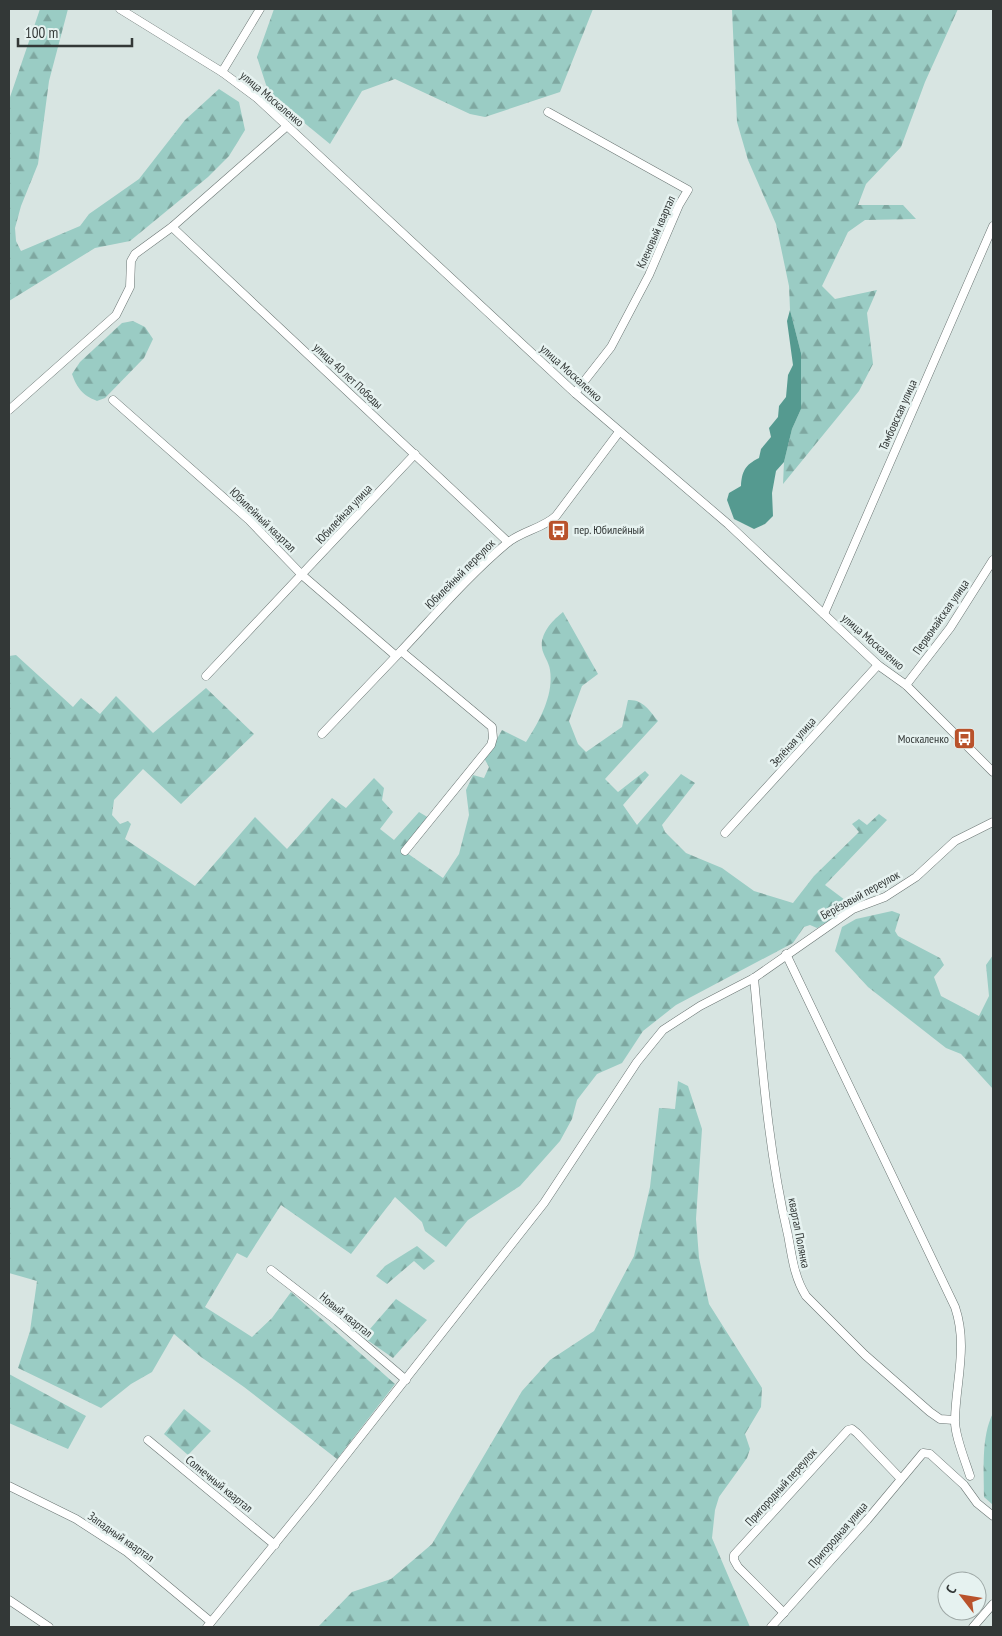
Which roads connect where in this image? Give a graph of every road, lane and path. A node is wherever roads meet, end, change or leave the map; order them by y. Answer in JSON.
{"nodes":[{"id":1,"x":120,"y":9,"type":"edge"},
{"id":2,"x":260,"y":9,"type":"edge"},
{"id":3,"x":222,"y":72,"type":"junction"},
{"id":4,"x":548,"y":112,"type":"dead end"},
{"id":5,"x":287,"y":126,"type":"junction"},
{"id":6,"x":993,"y":226,"type":"edge"},
{"id":7,"x":172,"y":227,"type":"junction"},
{"id":8,"x":575,"y":393,"type":"junction"},
{"id":9,"x":113,"y":400,"type":"dead end"},
{"id":10,"x":9,"y":410,"type":"edge"},
{"id":11,"x":619,"y":432,"type":"junction"},
{"id":12,"x":415,"y":454,"type":"junction"},
{"id":13,"x":508,"y":542,"type":"junction"},
{"id":14,"x":993,"y":560,"type":"edge"},
{"id":15,"x":302,"y":575,"type":"junction"},
{"id":16,"x":824,"y":614,"type":"junction"},
{"id":17,"x":398,"y":653,"type":"junction"},
{"id":18,"x":878,"y":665,"type":"junction"},
{"id":19,"x":206,"y":676,"type":"dead end"},
{"id":20,"x":906,"y":685,"type":"junction"},
{"id":21,"x":322,"y":734,"type":"dead end"},
{"id":22,"x":993,"y":772,"type":"edge"},
{"id":23,"x":993,"y":822,"type":"edge"},
{"id":24,"x":725,"y":833,"type":"dead end"},
{"id":25,"x":405,"y":851,"type":"dead end"},
{"id":26,"x":786,"y":954,"type":"junction"},
{"id":27,"x":754,"y":978,"type":"junction"},
{"id":28,"x":271,"y":1270,"type":"dead end"},
{"id":29,"x":406,"y":1380,"type":"junction"},
{"id":30,"x":954,"y":1420,"type":"junction"},
{"id":31,"x":148,"y":1440,"type":"dead end"},
{"id":32,"x":970,"y":1476,"type":"dead end"},
{"id":33,"x":900,"y":1478,"type":"junction"},
{"id":34,"x":9,"y":1486,"type":"edge"},
{"id":35,"x":993,"y":1516,"type":"edge"},
{"id":36,"x":275,"y":1545,"type":"junction"},
{"id":37,"x":9,"y":1600,"type":"edge"},
{"id":38,"x":993,"y":1604,"type":"edge"},
{"id":39,"x":784,"y":1613,"type":"junction"},
{"id":40,"x":209,"y":1625,"type":"edge"},
{"id":41,"x":49,"y":1627,"type":"edge"},
{"id":42,"x":771,"y":1627,"type":"edge"},
{"id":43,"x":973,"y":1627,"type":"edge"}],
"edges":[{"from":1,"to":3,"type":"street","name":"улица Москаленко"},
{"from":2,"to":3,"type":"street"},
{"from":3,"to":5,"type":"street","name":"улица Москаленко"},
{"from":4,"to":8,"type":"street","name":"Кленовый квартал"},
{"from":5,"to":7,"type":"street"},
{"from":5,"to":8,"type":"street","name":"улица Москаленко"},
{"from":6,"to":16,"type":"street","name":"Тамбовская улица"},
{"from":7,"to":10,"type":"street"},
{"from":7,"to":12,"type":"street","name":"улица 40 лет Победы"},
{"from":8,"to":11,"type":"street","name":"улица Москаленко"},
{"from":9,"to":15,"type":"street","name":"Юбилейный квартал"},
{"from":11,"to":13,"type":"street","name":"Юбилейный переулок"},
{"from":11,"to":16,"type":"street","name":"улица Москаленко"},
{"from":12,"to":13,"type":"street","name":"улица 40 лет Победы"},
{"from":12,"to":15,"type":"street","name":"Юбилейная улица"},
{"from":13,"to":17,"type":"street","name":"Юбилейный переулок"},
{"from":14,"to":20,"type":"street","name":"Первомайская улица"},
{"from":15,"to":17,"type":"street","name":"Юбилейный квартал"},
{"from":15,"to":19,"type":"street","name":"Юбилейная улица"},
{"from":16,"to":18,"type":"street","name":"улица Москаленко"},
{"from":17,"to":21,"type":"street"},
{"from":17,"to":25,"type":"street","name":"Юбилейный квартал"},
{"from":18,"to":20,"type":"street","name":"улица Москаленко"},
{"from":18,"to":24,"type":"street","name":"Зелёная улица"},
{"from":20,"to":22,"type":"street","name":"улица Москаленко"},
{"from":23,"to":26,"type":"street","name":"Берёзовый переулок"},
{"from":26,"to":27,"type":"street","name":"Берёзовый переулок"},
{"from":26,"to":30,"type":"street"},
{"from":27,"to":29,"type":"street","name":"Берёзовый переулок"},
{"from":27,"to":30,"type":"street","name":"квартал Полянка"},
{"from":28,"to":29,"type":"street","name":"Новый квартал"},
{"from":29,"to":36,"type":"street","name":"Берёзовый переулок"},
{"from":30,"to":32,"type":"street"},
{"from":31,"to":36,"type":"street","name":"Солнечный квартал"},
{"from":33,"to":35,"type":"street","name":"Пригородная улица"},
{"from":33,"to":39,"type":"street","name":"Пригородная улица"},
{"from":33,"to":39,"type":"street","name":"Пригородный переулок"},
{"from":34,"to":40,"type":"street","name":"Западный квартал"},
{"from":36,"to":40,"type":"street","name":"Берёзовый переулок"},
{"from":37,"to":41,"type":"street"},
{"from":38,"to":43,"type":"street"},
{"from":39,"to":42,"type":"street","name":"Пригородная улица"}]}
